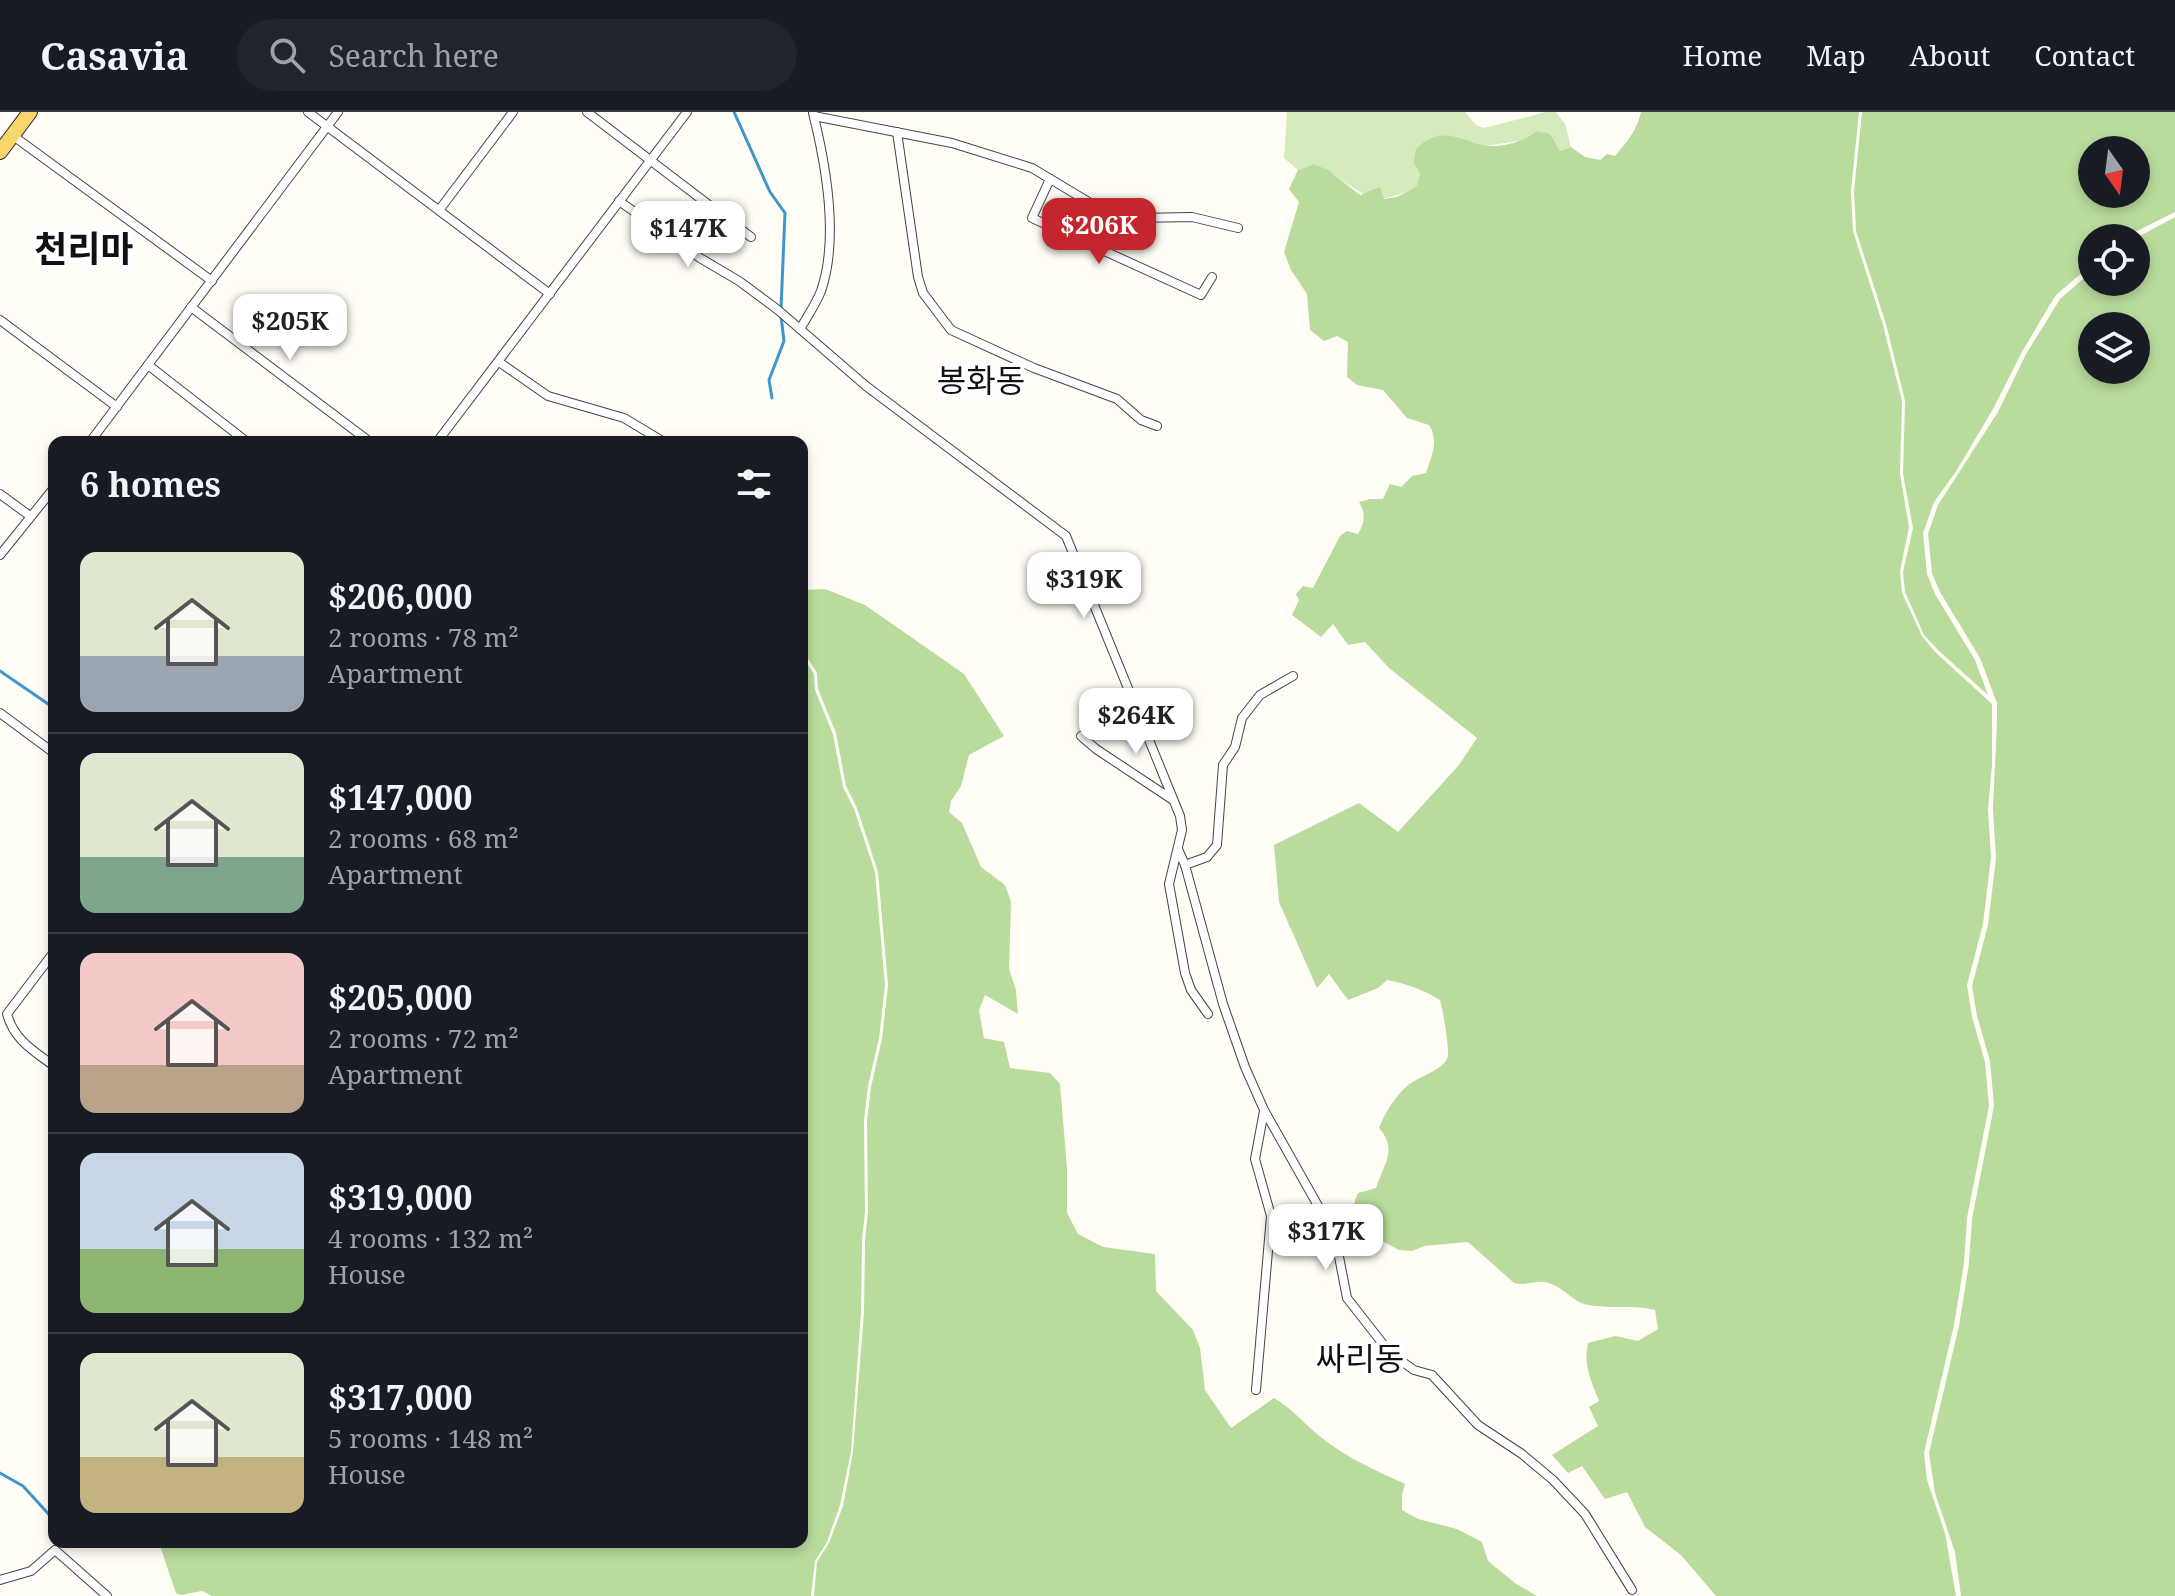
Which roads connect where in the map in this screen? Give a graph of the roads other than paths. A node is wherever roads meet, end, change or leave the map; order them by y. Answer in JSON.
{"nodes":[{"id":1,"x":30,"y":112,"type":"edge"},
{"id":2,"x":308,"y":112,"type":"edge"},
{"id":3,"x":338,"y":112,"type":"edge"},
{"id":4,"x":513,"y":112,"type":"edge"},
{"id":5,"x":587,"y":112,"type":"edge"},
{"id":6,"x":687,"y":112,"type":"edge"},
{"id":7,"x":813,"y":114,"type":"edge"},
{"id":8,"x":327,"y":126,"type":"junction"},
{"id":9,"x":897,"y":132,"type":"junction"},
{"id":10,"x":12,"y":135,"type":"junction"},
{"id":11,"x":0,"y":152,"type":"edge"},
{"id":12,"x":651,"y":161,"type":"junction"},
{"id":13,"x":1050,"y":179,"type":"junction"},
{"id":14,"x":619,"y":201,"type":"junction"},
{"id":15,"x":440,"y":209,"type":"junction"},
{"id":16,"x":1238,"y":228,"type":"dead end"},
{"id":17,"x":751,"y":237,"type":"dead end"},
{"id":18,"x":1212,"y":277,"type":"dead end"},
{"id":19,"x":212,"y":281,"type":"junction"},
{"id":20,"x":550,"y":294,"type":"junction"},
{"id":21,"x":191,"y":307,"type":"junction"},
{"id":22,"x":0,"y":320,"type":"edge"},
{"id":23,"x":800,"y":329,"type":"junction"},
{"id":24,"x":499,"y":362,"type":"junction"},
{"id":25,"x":148,"y":365,"type":"junction"},
{"id":26,"x":117,"y":407,"type":"junction"},
{"id":27,"x":1157,"y":426,"type":"dead end"},
{"id":28,"x":95,"y":436,"type":"edge"},
{"id":29,"x":239,"y":436,"type":"edge"},
{"id":30,"x":362,"y":436,"type":"edge"},
{"id":31,"x":442,"y":436,"type":"edge"},
{"id":32,"x":654,"y":436,"type":"edge"},
{"id":33,"x":0,"y":494,"type":"edge"},
{"id":34,"x":48,"y":499,"type":"edge"},
{"id":35,"x":30,"y":516,"type":"junction"},
{"id":36,"x":0,"y":555,"type":"edge"},
{"id":37,"x":1293,"y":676,"type":"dead end"},
{"id":38,"x":0,"y":713,"type":"edge"},
{"id":39,"x":1081,"y":736,"type":"dead end"},
{"id":40,"x":48,"y":749,"type":"edge"},
{"id":41,"x":1174,"y":800,"type":"junction"},
{"id":42,"x":1178,"y":849,"type":"junction"},
{"id":43,"x":1185,"y":865,"type":"junction"},
{"id":44,"x":48,"y":960,"type":"edge"},
{"id":45,"x":1208,"y":1014,"type":"dead end"},
{"id":46,"x":48,"y":1062,"type":"edge"},
{"id":47,"x":1264,"y":1110,"type":"junction"},
{"id":48,"x":1256,"y":1390,"type":"dead end"},
{"id":49,"x":0,"y":1580,"type":"edge"},
{"id":50,"x":1632,"y":1590,"type":"dead end"},
{"id":51,"x":107,"y":1596,"type":"edge"}],
"edges":[{"from":1,"to":10,"type":"main road"},
{"from":2,"to":8,"type":"street"},
{"from":3,"to":8,"type":"street"},
{"from":4,"to":15,"type":"street"},
{"from":5,"to":12,"type":"street"},
{"from":6,"to":12,"type":"street"},
{"from":7,"to":9,"type":"street"},
{"from":7,"to":23,"type":"street"},
{"from":8,"to":15,"type":"street"},
{"from":8,"to":19,"type":"street"},
{"from":9,"to":13,"type":"street"},
{"from":9,"to":27,"type":"street"},
{"from":10,"to":11,"type":"main road"},
{"from":10,"to":19,"type":"street"},
{"from":12,"to":14,"type":"street"},
{"from":12,"to":17,"type":"street"},
{"from":13,"to":16,"type":"street"},
{"from":13,"to":18,"type":"street"},
{"from":14,"to":20,"type":"street"},
{"from":14,"to":23,"type":"street"},
{"from":15,"to":20,"type":"street"},
{"from":19,"to":21,"type":"street"},
{"from":20,"to":24,"type":"street"},
{"from":21,"to":25,"type":"street"},
{"from":21,"to":30,"type":"street"},
{"from":22,"to":26,"type":"street"},
{"from":23,"to":41,"type":"street"},
{"from":24,"to":31,"type":"street"},
{"from":24,"to":32,"type":"street"},
{"from":25,"to":26,"type":"street"},
{"from":25,"to":29,"type":"street"},
{"from":26,"to":28,"type":"street"},
{"from":33,"to":35,"type":"street"},
{"from":34,"to":35,"type":"street"},
{"from":35,"to":36,"type":"street"},
{"from":37,"to":43,"type":"street"},
{"from":38,"to":40,"type":"street"},
{"from":39,"to":41,"type":"street"},
{"from":41,"to":42,"type":"street"},
{"from":42,"to":43,"type":"street"},
{"from":42,"to":45,"type":"street"},
{"from":43,"to":47,"type":"street"},
{"from":44,"to":46,"type":"street"},
{"from":47,"to":48,"type":"street"},
{"from":47,"to":50,"type":"street"},
{"from":49,"to":51,"type":"street"}]}
